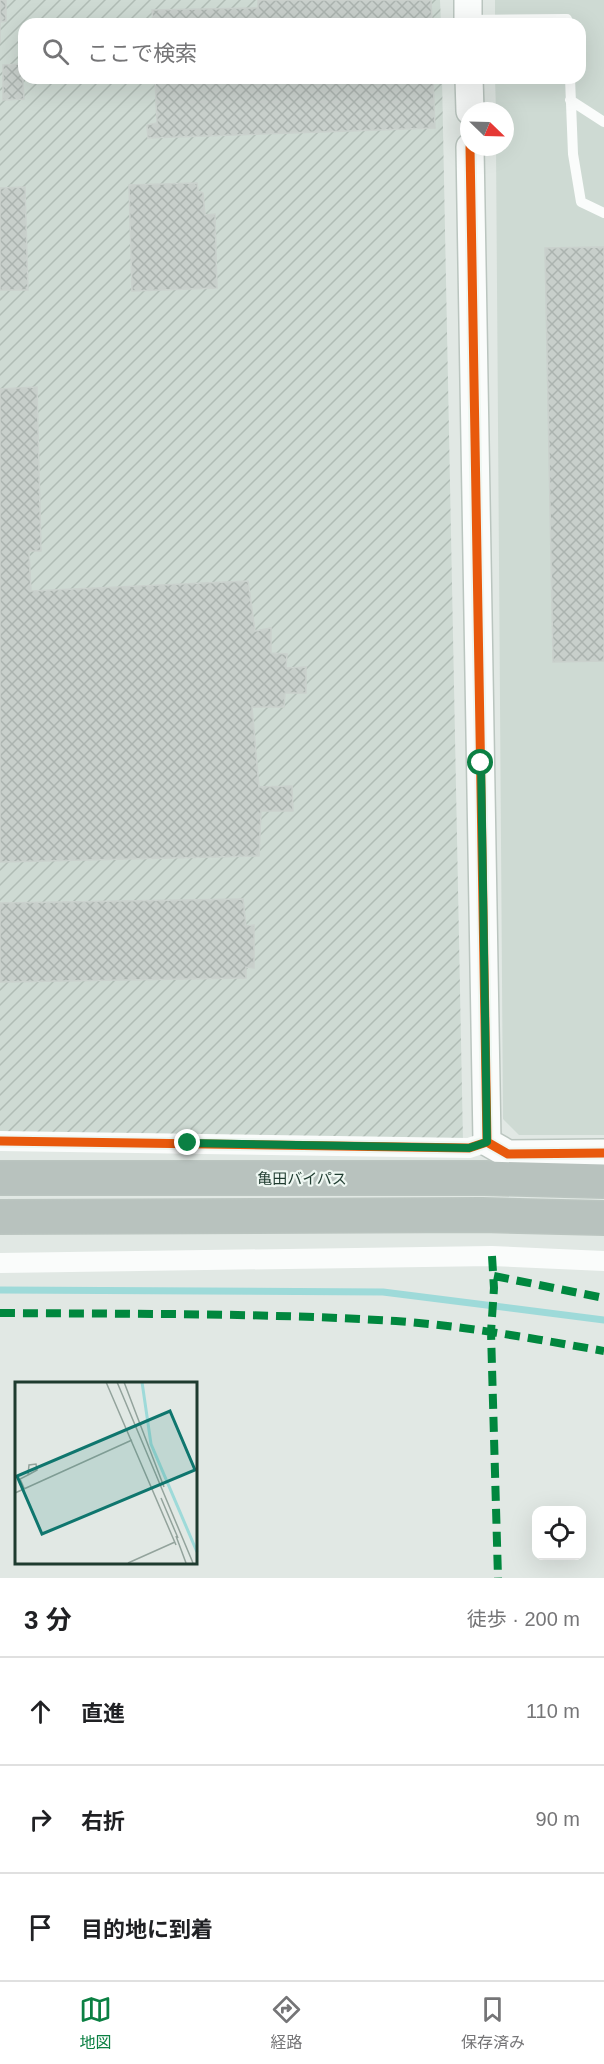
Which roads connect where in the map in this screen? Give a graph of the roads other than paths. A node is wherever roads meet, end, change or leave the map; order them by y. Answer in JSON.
{"nodes":[{"id":1,"x":468,"y":14,"type":"edge"},
{"id":2,"x":547,"y":18,"type":"edge"},
{"id":3,"x":469,"y":84,"type":"edge"},
{"id":4,"x":570,"y":84,"type":"edge"},
{"id":5,"x":570,"y":100,"type":"junction"},
{"id":6,"x":470,"y":102,"type":"edge"},
{"id":7,"x":604,"y":122,"type":"edge"},
{"id":8,"x":470,"y":156,"type":"edge"},
{"id":9,"x":604,"y":213,"type":"edge"},
{"id":10,"x":0,"y":1141,"type":"edge"},
{"id":11,"x":487,"y":1142,"type":"junction"},
{"id":12,"x":604,"y":1153,"type":"edge"},
{"id":13,"x":0,"y":1178,"type":"edge"},
{"id":14,"x":604,"y":1181,"type":"edge"},
{"id":15,"x":0,"y":1217,"type":"edge"},
{"id":16,"x":604,"y":1218,"type":"edge"},
{"id":17,"x":604,"y":1261,"type":"edge"},
{"id":18,"x":0,"y":1263,"type":"edge"}],
"edges":[{"from":1,"to":2,"type":"lane"},
{"from":3,"to":6,"type":"street"},
{"from":4,"to":5,"type":"lane"},
{"from":5,"to":7,"type":"lane"},
{"from":5,"to":9,"type":"lane"},
{"from":8,"to":11,"type":"street"},
{"from":10,"to":11,"type":"street"},
{"from":11,"to":12,"type":"street"},
{"from":13,"to":14,"type":"highway","name":"亀田バイパス"},
{"from":15,"to":16,"type":"highway"},
{"from":17,"to":18,"type":"street"}]}
